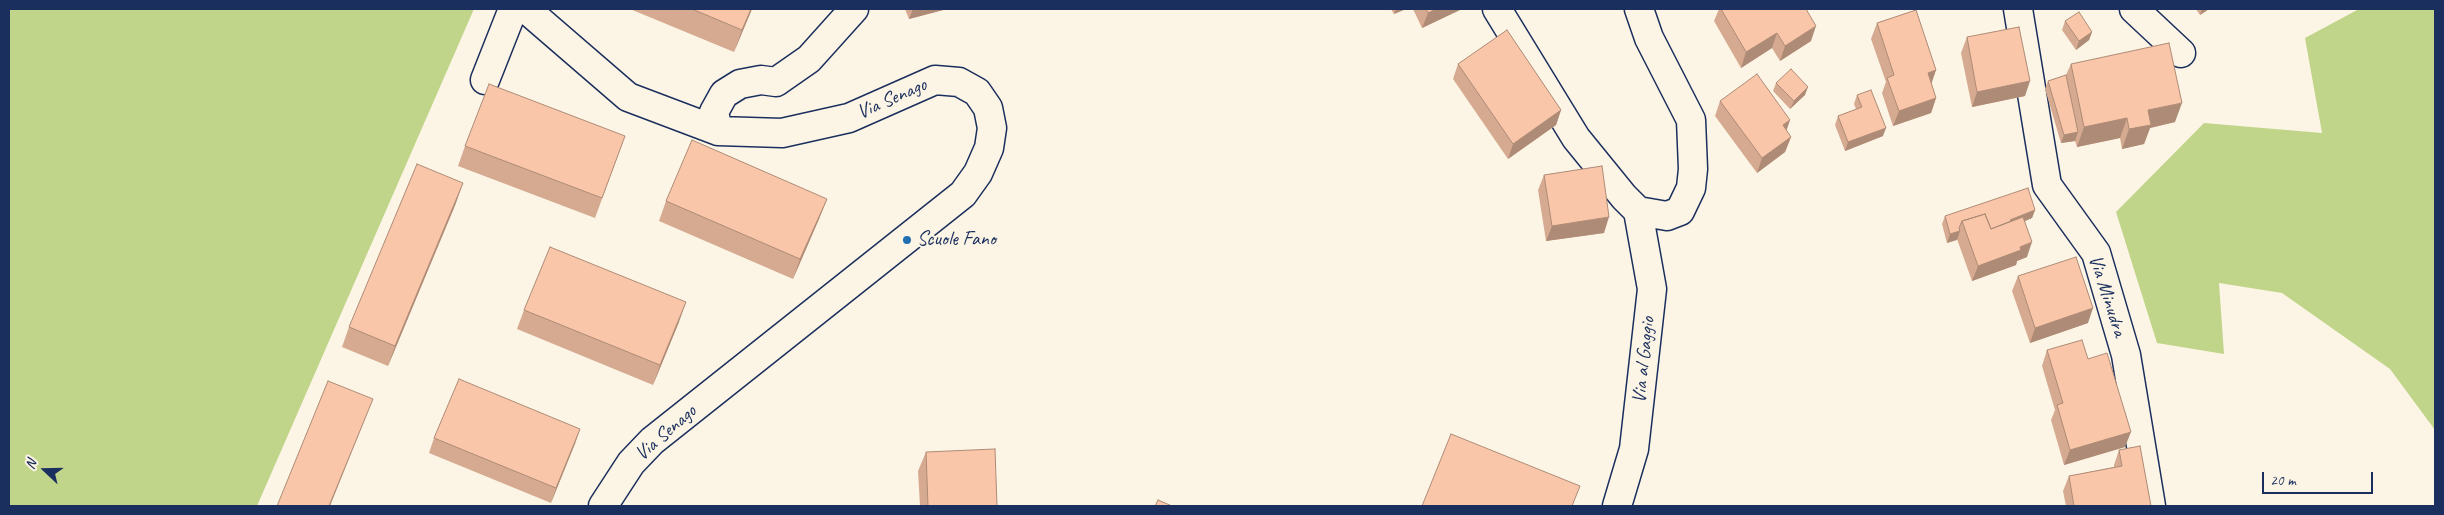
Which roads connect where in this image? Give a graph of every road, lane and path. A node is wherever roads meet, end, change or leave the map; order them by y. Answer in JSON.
{"nodes":[{"id":1,"x":513,"y":9,"type":"edge"},
{"id":2,"x":526,"y":9,"type":"edge"},
{"id":3,"x":854,"y":9,"type":"edge"},
{"id":4,"x":1497,"y":9,"type":"edge"},
{"id":5,"x":1639,"y":9,"type":"edge"},
{"id":6,"x":2018,"y":9,"type":"edge"},
{"id":7,"x":2134,"y":9,"type":"edge"},
{"id":8,"x":2181,"y":53,"type":"dead end"},
{"id":9,"x":485,"y":80,"type":"dead end"},
{"id":10,"x":718,"y":131,"type":"junction"},
{"id":11,"x":1638,"y":211,"type":"junction"},
{"id":12,"x":603,"y":506,"type":"edge"},
{"id":13,"x":1617,"y":506,"type":"edge"},
{"id":14,"x":2151,"y":506,"type":"edge"}],
"edges":[{"from":1,"to":9,"type":"street"},
{"from":2,"to":10,"type":"street","name":"Via Senago"},
{"from":3,"to":10,"type":"street"},
{"from":4,"to":11,"type":"street"},
{"from":5,"to":11,"type":"street"},
{"from":6,"to":14,"type":"street","name":"Via Minudra"},
{"from":7,"to":8,"type":"street"},
{"from":10,"to":12,"type":"street","name":"Via Senago"},
{"from":11,"to":13,"type":"street","name":"Via al Gaggio"}]}
